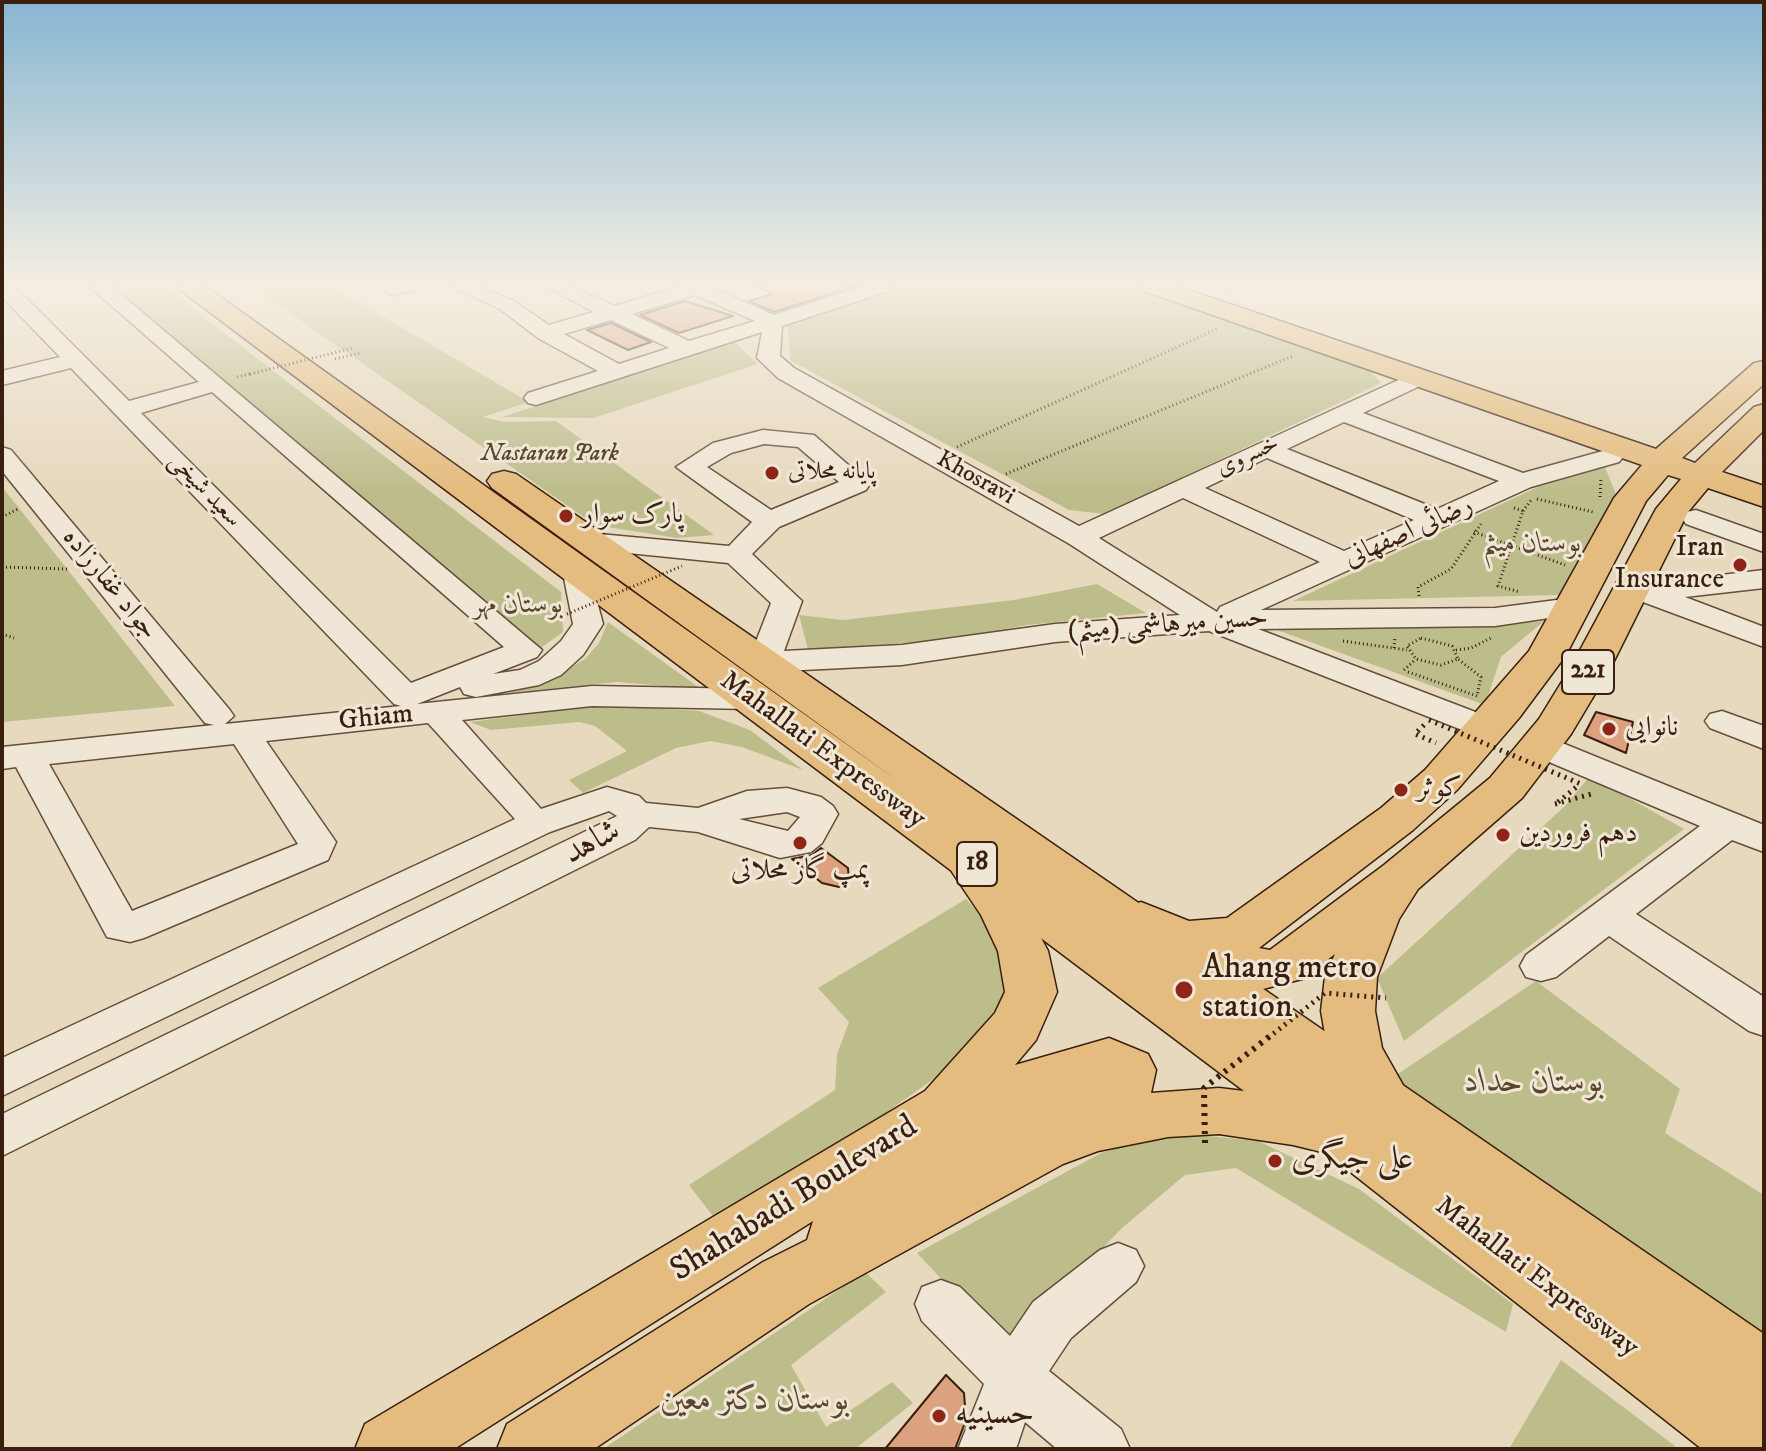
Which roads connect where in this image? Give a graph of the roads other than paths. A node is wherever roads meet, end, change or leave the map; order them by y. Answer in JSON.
{"nodes":[{"id":1,"x":70,"y":354,"type":"edge"},
{"id":2,"x":188,"y":354,"type":"edge"},
{"id":3,"x":313,"y":354,"type":"edge"},
{"id":4,"x":323,"y":354,"type":"edge"},
{"id":5,"x":584,"y":354,"type":"edge"},
{"id":6,"x":673,"y":354,"type":"edge"},
{"id":7,"x":769,"y":354,"type":"edge"},
{"id":8,"x":1349,"y":354,"type":"edge"},
{"id":9,"x":1376,"y":354,"type":"edge"},
{"id":10,"x":76,"y":360,"type":"junction"},
{"id":11,"x":610,"y":368,"type":"dead end"},
{"id":12,"x":1764,"y":369,"type":"edge"},
{"id":13,"x":351,"y":374,"type":"junction"},
{"id":14,"x":2,"y":378,"type":"edge"},
{"id":15,"x":1418,"y":378,"type":"junction"},
{"id":16,"x":224,"y":381,"type":"junction"},
{"id":17,"x":536,"y":398,"type":"dead end"},
{"id":18,"x":124,"y":410,"type":"junction"},
{"id":19,"x":1342,"y":413,"type":"junction"},
{"id":20,"x":1586,"y":428,"type":"junction"},
{"id":21,"x":1266,"y":449,"type":"junction"},
{"id":22,"x":1718,"y":452,"type":"edge"},
{"id":23,"x":2,"y":455,"type":"edge"},
{"id":24,"x":1605,"y":466,"type":"junction"},
{"id":25,"x":1184,"y":488,"type":"junction"},
{"id":26,"x":1534,"y":491,"type":"junction"},
{"id":27,"x":1764,"y":497,"type":"edge"},
{"id":28,"x":1631,"y":498,"type":"junction"},
{"id":29,"x":1696,"y":518,"type":"dead end"},
{"id":30,"x":1439,"y":520,"type":"junction"},
{"id":31,"x":769,"y":521,"type":"junction"},
{"id":32,"x":1078,"y":537,"type":"junction"},
{"id":33,"x":1764,"y":544,"type":"edge"},
{"id":34,"x":736,"y":555,"type":"junction"},
{"id":35,"x":1344,"y":562,"type":"junction"},
{"id":36,"x":578,"y":576,"type":"junction"},
{"id":37,"x":1764,"y":579,"type":"edge"},
{"id":38,"x":1566,"y":592,"type":"junction"},
{"id":39,"x":1636,"y":594,"type":"junction"},
{"id":40,"x":1212,"y":622,"type":"junction"},
{"id":41,"x":1764,"y":638,"type":"edge"},
{"id":42,"x":757,"y":681,"type":"junction"},
{"id":43,"x":443,"y":702,"type":"junction"},
{"id":44,"x":1722,"y":721,"type":"dead end"},
{"id":45,"x":230,"y":724,"type":"junction"},
{"id":46,"x":1487,"y":728,"type":"junction"},
{"id":47,"x":1764,"y":739,"type":"edge"},
{"id":48,"x":1540,"y":745,"type":"junction"},
{"id":49,"x":10,"y":750,"type":"edge"},
{"id":50,"x":523,"y":809,"type":"dead end"},
{"id":51,"x":636,"y":814,"type":"junction"},
{"id":52,"x":701,"y":820,"type":"dead end"},
{"id":53,"x":1729,"y":823,"type":"junction"},
{"id":54,"x":1764,"y":839,"type":"edge"},
{"id":55,"x":965,"y":856,"type":"junction"},
{"id":56,"x":1401,"y":877,"type":"junction"},
{"id":57,"x":1084,"y":893,"type":"junction"},
{"id":58,"x":1606,"y":914,"type":"junction"},
{"id":59,"x":1239,"y":935,"type":"junction"},
{"id":60,"x":1541,"y":966,"type":"dead end"},
{"id":61,"x":1764,"y":1019,"type":"edge"},
{"id":62,"x":2,"y":1078,"type":"edge"},
{"id":63,"x":945,"y":1108,"type":"junction"},
{"id":64,"x":1368,"y":1122,"type":"junction"},
{"id":65,"x":2,"y":1136,"type":"edge"},
{"id":66,"x":1118,"y":1266,"type":"dead end"},
{"id":67,"x":786,"y":1283,"type":"junction"},
{"id":68,"x":941,"y":1304,"type":"dead end"},
{"id":69,"x":1764,"y":1376,"type":"edge"},
{"id":70,"x":1014,"y":1377,"type":"junction"},
{"id":71,"x":390,"y":1449,"type":"edge"},
{"id":72,"x":532,"y":1449,"type":"edge"},
{"id":73,"x":987,"y":1449,"type":"edge"},
{"id":74,"x":1101,"y":1449,"type":"edge"},
{"id":75,"x":1761,"y":1449,"type":"edge"}],
"edges":[{"from":1,"to":10,"type":"street","name":"سعید شیخی"},
{"from":2,"to":16,"type":"street"},
{"from":3,"to":13,"type":"highway","name":"Mahallati Expressway","number":"18"},
{"from":4,"to":13,"type":"highway","name":"Mahallati Expressway","number":"18"},
{"from":5,"to":11,"type":"street"},
{"from":6,"to":17,"type":"street"},
{"from":7,"to":32,"type":"street","name":"Khosravi"},
{"from":8,"to":15,"type":"main road"},
{"from":9,"to":20,"type":"main road"},
{"from":10,"to":14,"type":"street"},
{"from":10,"to":18,"type":"street","name":"سعید شیخی"},
{"from":12,"to":22,"type":"main road","number":"221"},
{"from":13,"to":36,"type":"highway","name":"Mahallati Expressway","number":"18"},
{"from":15,"to":19,"type":"street","name":"خسروی"},
{"from":15,"to":20,"type":"main road"},
{"from":16,"to":18,"type":"street"},
{"from":16,"to":43,"type":"street"},
{"from":18,"to":43,"type":"street","name":"سعید شیخی"},
{"from":19,"to":21,"type":"street","name":"خسروی"},
{"from":19,"to":26,"type":"street"},
{"from":20,"to":22,"type":"main road"},
{"from":20,"to":22,"type":"main road"},
{"from":20,"to":24,"type":"main road"},
{"from":21,"to":25,"type":"street","name":"خسروی"},
{"from":21,"to":30,"type":"street"},
{"from":22,"to":27,"type":"main road"},
{"from":22,"to":28,"type":"main road","number":"221"},
{"from":22,"to":39,"type":"main road","number":"221"},
{"from":23,"to":45,"type":"street","name":"جواد غفارزاده"},
{"from":24,"to":26,"type":"street","name":"رضائی اصفهانی"},
{"from":24,"to":28,"type":"main road"},
{"from":25,"to":32,"type":"street","name":"خسروی"},
{"from":25,"to":35,"type":"street"},
{"from":26,"to":30,"type":"street","name":"رضائی اصفهانی"},
{"from":28,"to":38,"type":"main road","number":"221"},
{"from":29,"to":33,"type":"street"},
{"from":30,"to":35,"type":"street","name":"رضائی اصفهانی"},
{"from":31,"to":31,"type":"street"},
{"from":31,"to":34,"type":"street"},
{"from":32,"to":40,"type":"street","name":"Khosravi"},
{"from":34,"to":36,"type":"street"},
{"from":34,"to":42,"type":"street"},
{"from":35,"to":40,"type":"street","name":"رضائی اصفهانی"},
{"from":36,"to":42,"type":"highway","name":"Mahallati Expressway","number":"18"},
{"from":36,"to":43,"type":"street","name":"Ghiam"},
{"from":37,"to":39,"type":"street"},
{"from":38,"to":40,"type":"street","name":"حسین میرهاشمی (میثم)"},
{"from":38,"to":46,"type":"main road","number":"221"},
{"from":39,"to":41,"type":"street"},
{"from":39,"to":48,"type":"main road","number":"221"},
{"from":40,"to":42,"type":"street","name":"حسین میرهاشمی (میثم)"},
{"from":40,"to":46,"type":"street"},
{"from":42,"to":43,"type":"street","name":"Ghiam"},
{"from":42,"to":55,"type":"highway","name":"Mahallati Expressway","number":"18"},
{"from":42,"to":57,"type":"highway","name":"Mahallati Expressway","number":"18"},
{"from":43,"to":45,"type":"street","name":"Ghiam"},
{"from":43,"to":50,"type":"street","name":"سعید شیخی"},
{"from":44,"to":47,"type":"street"},
{"from":45,"to":49,"type":"street","name":"Ghiam"},
{"from":45,"to":49,"type":"street","name":"جواد غفارزاده"},
{"from":46,"to":59,"type":"main road","number":"221"},
{"from":48,"to":53,"type":"street"},
{"from":48,"to":56,"type":"main road","number":"221"},
{"from":51,"to":52,"type":"street"},
{"from":51,"to":62,"type":"street","name":"شاهد"},
{"from":51,"to":65,"type":"street","name":"شاهد"},
{"from":53,"to":54,"type":"street"},
{"from":53,"to":58,"type":"street"},
{"from":55,"to":63,"type":"main road","name":"Shahabadi Boulevard"},
{"from":55,"to":64,"type":"highway","name":"Mahallati Expressway","number":"18"},
{"from":56,"to":59,"type":"main road","number":"221"},
{"from":56,"to":64,"type":"main road","number":"221"},
{"from":57,"to":59,"type":"main road"},
{"from":57,"to":64,"type":"highway","name":"Mahallati Expressway","number":"18"},
{"from":58,"to":60,"type":"street"},
{"from":58,"to":61,"type":"street"},
{"from":63,"to":67,"type":"main road"},
{"from":63,"to":71,"type":"main road","name":"Shahabadi Boulevard"},
{"from":64,"to":67,"type":"main road"},
{"from":64,"to":69,"type":"highway","name":"Mahallati Expressway","number":"18"},
{"from":64,"to":75,"type":"highway","name":"Mahallati Expressway","number":"18"},
{"from":66,"to":70,"type":"street"},
{"from":67,"to":72,"type":"main road"},
{"from":68,"to":70,"type":"street"},
{"from":70,"to":73,"type":"street"},
{"from":70,"to":74,"type":"street"}]}
